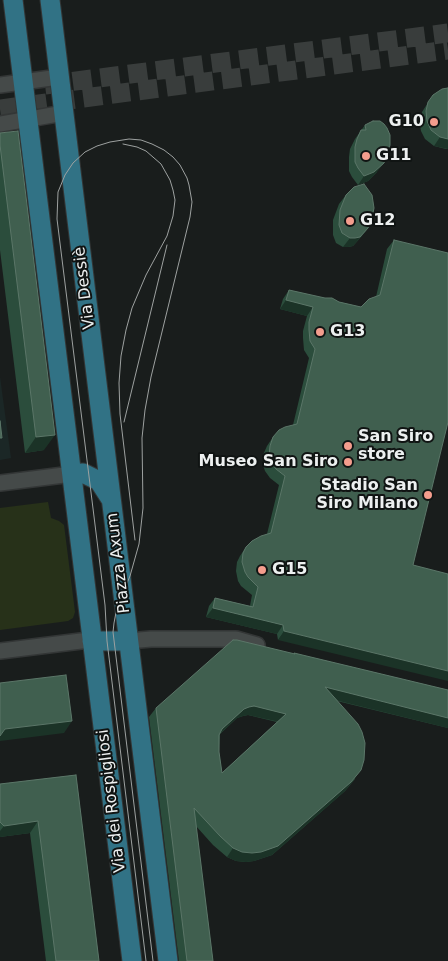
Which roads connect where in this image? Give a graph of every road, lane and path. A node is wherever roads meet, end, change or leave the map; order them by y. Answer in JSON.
{"nodes":[{"id":1,"x":13,"y":0,"type":"edge"},
{"id":2,"x":50,"y":0,"type":"edge"},
{"id":3,"x":59,"y":77,"type":"junction"},
{"id":4,"x":24,"y":82,"type":"junction"},
{"id":5,"x":0,"y":85,"type":"edge"},
{"id":6,"x":64,"y":113,"type":"junction"},
{"id":7,"x":28,"y":119,"type":"junction"},
{"id":8,"x":0,"y":124,"type":"edge"},
{"id":9,"x":72,"y":474,"type":"junction"},
{"id":10,"x":0,"y":483,"type":"edge"},
{"id":11,"x":111,"y":499,"type":"junction"},
{"id":12,"x":92,"y":641,"type":"junction"},
{"id":13,"x":128,"y":641,"type":"junction"},
{"id":14,"x":268,"y":648,"type":"edge"},
{"id":15,"x":0,"y":651,"type":"edge"},
{"id":16,"x":132,"y":961,"type":"edge"},
{"id":17,"x":168,"y":961,"type":"edge"}],
"edges":[{"from":1,"to":4,"type":"main road"},
{"from":2,"to":3,"type":"main road","name":"Via Dessiè"},
{"from":3,"to":4,"type":"street"},
{"from":3,"to":6,"type":"main road","name":"Via Dessiè"},
{"from":4,"to":5,"type":"street"},
{"from":4,"to":7,"type":"main road"},
{"from":6,"to":7,"type":"street"},
{"from":6,"to":11,"type":"main road","name":"Via Dessiè"},
{"from":7,"to":8,"type":"street"},
{"from":7,"to":9,"type":"main road"},
{"from":9,"to":10,"type":"street","name":"Piazza Axum"},
{"from":9,"to":11,"type":"main road","name":"Piazza Axum"},
{"from":9,"to":12,"type":"main road"},
{"from":11,"to":13,"type":"main road","name":"Piazza Axum"},
{"from":12,"to":13,"type":"main road"},
{"from":12,"to":15,"type":"street"},
{"from":12,"to":16,"type":"main road","name":"Via dei Rospigliosi"},
{"from":13,"to":14,"type":"street"},
{"from":13,"to":17,"type":"main road"}]}
